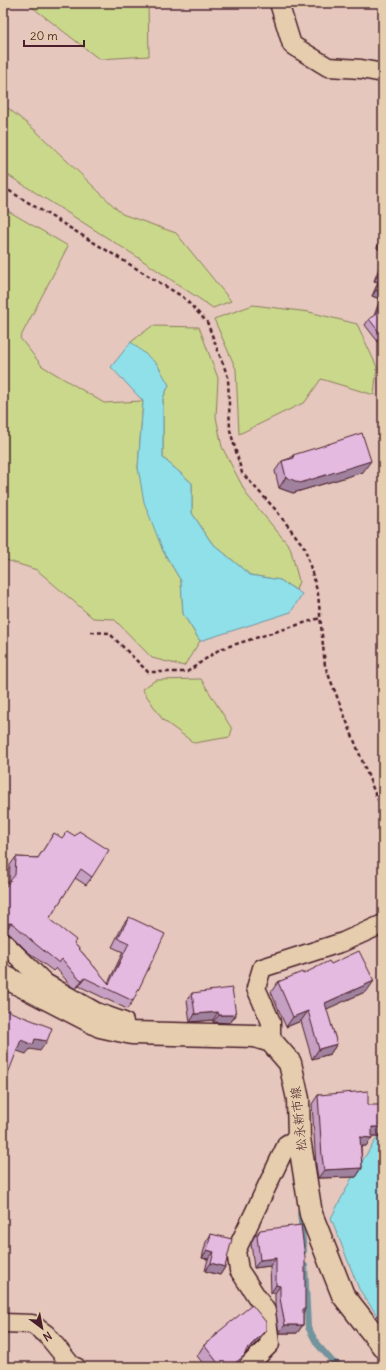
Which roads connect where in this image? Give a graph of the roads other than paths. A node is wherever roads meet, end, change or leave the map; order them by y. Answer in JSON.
{"nodes":[{"id":1,"x":279,"y":3,"type":"edge"},
{"id":2,"x":383,"y":73,"type":"edge"},
{"id":3,"x":383,"y":924,"type":"edge"},
{"id":4,"x":3,"y":942,"type":"edge"},
{"id":5,"x":3,"y":976,"type":"edge"},
{"id":6,"x":124,"y":1031,"type":"junction"},
{"id":7,"x":271,"y":1041,"type":"junction"},
{"id":8,"x":299,"y":1138,"type":"junction"},
{"id":9,"x":3,"y":1323,"type":"edge"},
{"id":10,"x":383,"y":1346,"type":"edge"},
{"id":11,"x":76,"y":1367,"type":"edge"},
{"id":12,"x":247,"y":1367,"type":"edge"}],
"edges":[{"from":1,"to":2,"type":"street"},
{"from":3,"to":7,"type":"street"},
{"from":4,"to":6,"type":"street"},
{"from":5,"to":6,"type":"main road"},
{"from":6,"to":7,"type":"main road"},
{"from":7,"to":8,"type":"main road","name":"松永新市線"},
{"from":8,"to":10,"type":"main road","name":"松永新市線"},
{"from":8,"to":12,"type":"street"},
{"from":9,"to":11,"type":"street"}]}
